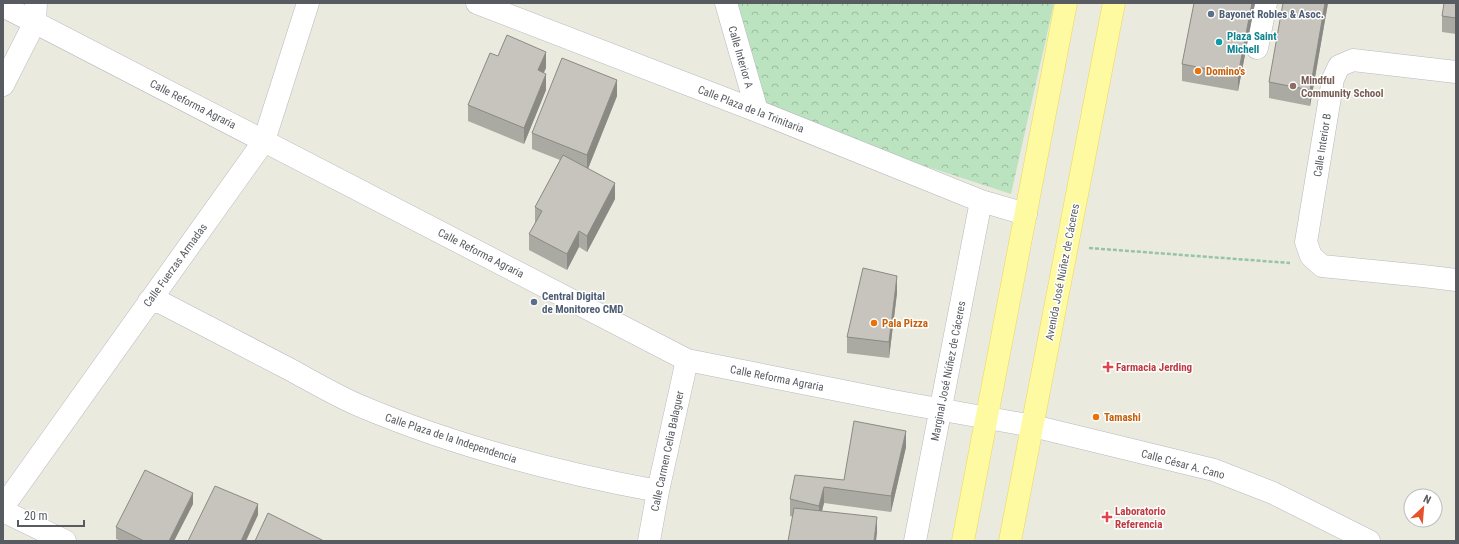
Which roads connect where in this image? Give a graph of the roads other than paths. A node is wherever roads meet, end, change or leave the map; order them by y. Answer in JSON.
{"nodes":[{"id":1,"x":308,"y":3,"type":"edge"},
{"id":2,"x":477,"y":3,"type":"edge"},
{"id":3,"x":726,"y":3,"type":"edge"},
{"id":4,"x":1066,"y":3,"type":"edge"},
{"id":5,"x":1114,"y":3,"type":"edge"},
{"id":6,"x":1266,"y":3,"type":"edge"},
{"id":7,"x":3,"y":6,"type":"edge"},
{"id":8,"x":36,"y":12,"type":"edge"},
{"id":9,"x":1257,"y":48,"type":"dead end"},
{"id":10,"x":1456,"y":72,"type":"edge"},
{"id":11,"x":3,"y":85,"type":"edge"},
{"id":12,"x":757,"y":111,"type":"junction"},
{"id":13,"x":264,"y":141,"type":"junction"},
{"id":14,"x":981,"y":200,"type":"junction"},
{"id":15,"x":1026,"y":214,"type":"junction"},
{"id":16,"x":1456,"y":280,"type":"edge"},
{"id":17,"x":149,"y":301,"type":"junction"},
{"id":18,"x":687,"y":360,"type":"junction"},
{"id":19,"x":940,"y":410,"type":"junction"},
{"id":20,"x":986,"y":418,"type":"junction"},
{"id":21,"x":1033,"y":426,"type":"junction"},
{"id":22,"x":658,"y":491,"type":"junction"},
{"id":23,"x":3,"y":507,"type":"edge"},
{"id":24,"x":3,"y":511,"type":"edge"},
{"id":25,"x":65,"y":541,"type":"edge"},
{"id":26,"x":649,"y":541,"type":"edge"},
{"id":27,"x":916,"y":541,"type":"edge"},
{"id":28,"x":963,"y":541,"type":"edge"},
{"id":29,"x":1010,"y":541,"type":"edge"},
{"id":30,"x":1369,"y":541,"type":"edge"}],
"edges":[{"from":1,"to":13,"type":"street","name":"Calle Fuerzas Armadas"},
{"from":2,"to":12,"type":"street","name":"Calle Plaza de la Trinitaria"},
{"from":3,"to":12,"type":"street","name":"Calle Interior A"},
{"from":4,"to":15,"type":"main road"},
{"from":5,"to":21,"type":"main road","name":"Avenida José Núñez de Cáceres"},
{"from":6,"to":9,"type":"street"},
{"from":7,"to":8,"type":"street","name":"Calle Reforma Agraria"},
{"from":8,"to":11,"type":"street"},
{"from":8,"to":13,"type":"street","name":"Calle Reforma Agraria"},
{"from":10,"to":16,"type":"street","name":"Calle Interior B"},
{"from":12,"to":14,"type":"street","name":"Calle Plaza de la Trinitaria"},
{"from":13,"to":17,"type":"street","name":"Calle Fuerzas Armadas"},
{"from":13,"to":18,"type":"street","name":"Calle Reforma Agraria"},
{"from":14,"to":15,"type":"street","name":"Calle Plaza de la Trinitaria"},
{"from":14,"to":19,"type":"street","name":"Marginal José Núñez de Cáceres"},
{"from":15,"to":20,"type":"main road"},
{"from":17,"to":22,"type":"street","name":"Calle Plaza de la Independencia"},
{"from":17,"to":23,"type":"street","name":"Calle Fuerzas Armadas"},
{"from":18,"to":19,"type":"street","name":"Calle Reforma Agraria"},
{"from":18,"to":22,"type":"street","name":"Calle Carmen Celia Balaguer"},
{"from":19,"to":20,"type":"street","name":"Calle Reforma Agraria"},
{"from":19,"to":27,"type":"street","name":"Marginal José Núñez de Cáceres"},
{"from":20,"to":21,"type":"street","name":"Calle César A. Cano"},
{"from":20,"to":28,"type":"main road"},
{"from":21,"to":29,"type":"main road","name":"Avenida José Núñez de Cáceres"},
{"from":21,"to":30,"type":"street","name":"Calle César A. Cano"},
{"from":22,"to":26,"type":"street","name":"Calle Carmen Celia Balaguer"},
{"from":24,"to":25,"type":"street"}]}
